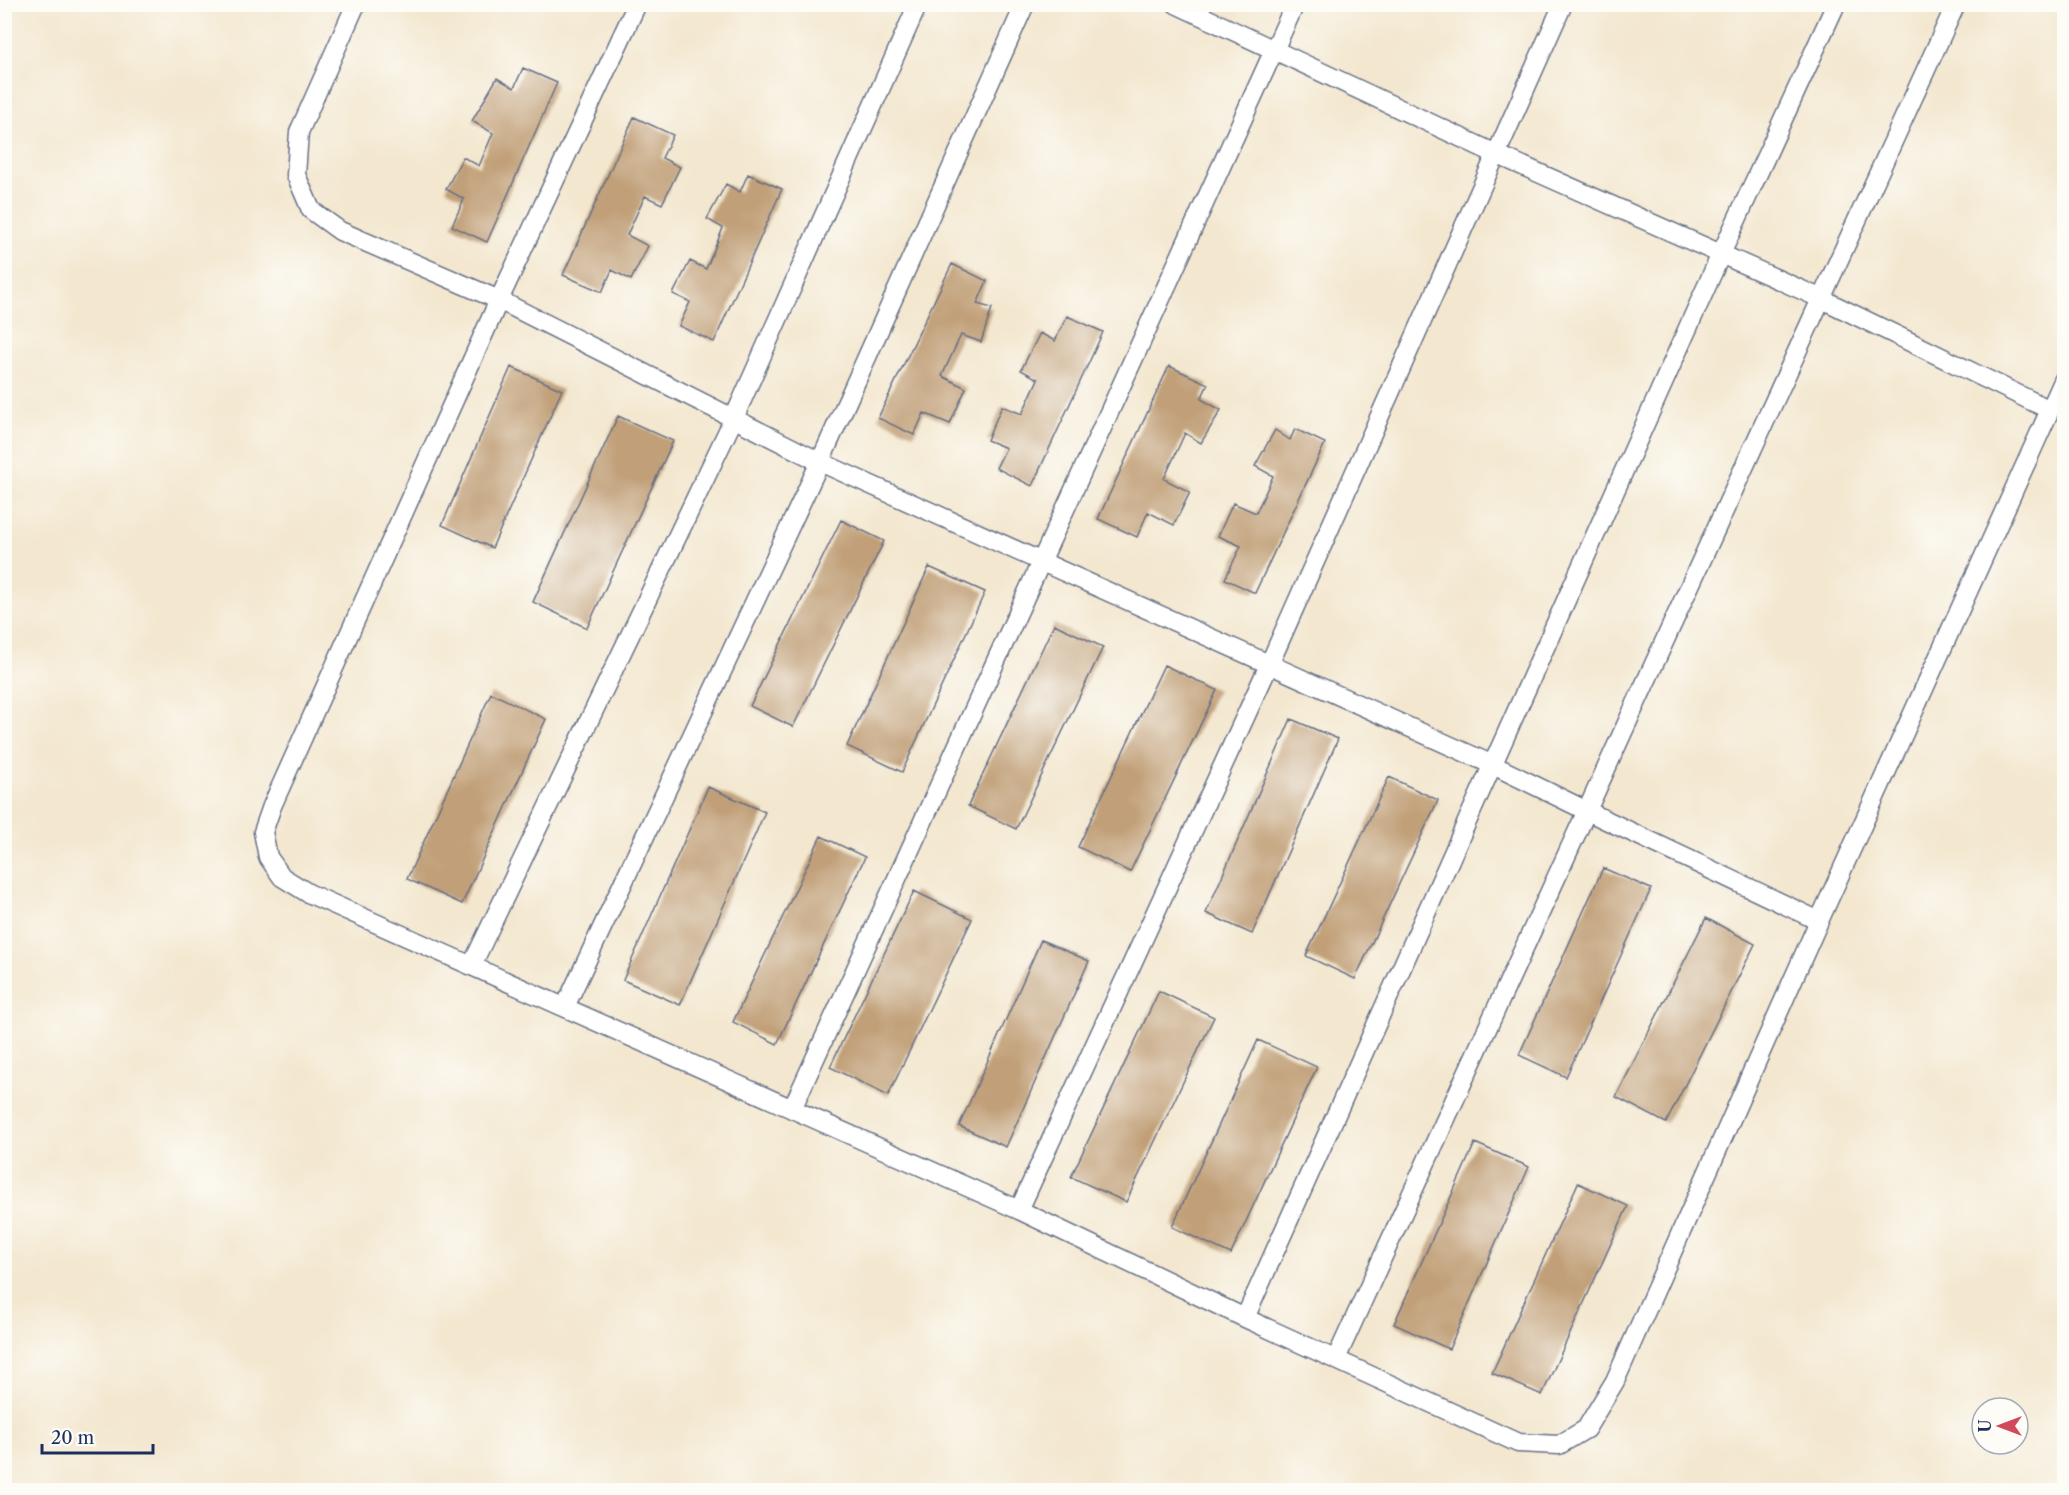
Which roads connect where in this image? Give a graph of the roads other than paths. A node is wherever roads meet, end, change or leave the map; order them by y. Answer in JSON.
{"nodes":[{"id":1,"x":356,"y":4,"type":"edge"},
{"id":2,"x":637,"y":4,"type":"edge"},
{"id":3,"x":918,"y":4,"type":"edge"},
{"id":4,"x":1025,"y":4,"type":"edge"},
{"id":5,"x":1176,"y":4,"type":"edge"},
{"id":6,"x":1295,"y":4,"type":"edge"},
{"id":7,"x":1563,"y":4,"type":"edge"},
{"id":8,"x":1836,"y":4,"type":"edge"},
{"id":9,"x":1956,"y":4,"type":"edge"},
{"id":10,"x":1274,"y":51,"type":"junction"},
{"id":11,"x":1496,"y":154,"type":"junction"},
{"id":12,"x":1722,"y":254,"type":"junction"},
{"id":13,"x":1822,"y":299,"type":"junction"},
{"id":14,"x":499,"y":300,"type":"junction"},
{"id":15,"x":2064,"y":379,"type":"edge"},
{"id":16,"x":2050,"y":410,"type":"junction"},
{"id":17,"x":734,"y":418,"type":"junction"},
{"id":18,"x":820,"y":462,"type":"junction"},
{"id":19,"x":1043,"y":561,"type":"junction"},
{"id":20,"x":1269,"y":665,"type":"junction"},
{"id":21,"x":1493,"y":765,"type":"junction"},
{"id":22,"x":1587,"y":811,"type":"junction"},
{"id":23,"x":1819,"y":921,"type":"junction"},
{"id":24,"x":472,"y":965,"type":"junction"},
{"id":25,"x":565,"y":1007,"type":"junction"},
{"id":26,"x":792,"y":1108,"type":"junction"},
{"id":27,"x":1018,"y":1210,"type":"junction"},
{"id":28,"x":1245,"y":1318,"type":"junction"},
{"id":29,"x":1336,"y":1359,"type":"junction"}],
"edges":[{"from":1,"to":14,"type":"lane"},
{"from":2,"to":14,"type":"lane"},
{"from":3,"to":17,"type":"lane"},
{"from":4,"to":18,"type":"lane"},
{"from":5,"to":10,"type":"lane"},
{"from":6,"to":10,"type":"lane"},
{"from":7,"to":11,"type":"lane"},
{"from":8,"to":12,"type":"lane"},
{"from":9,"to":13,"type":"lane"},
{"from":10,"to":11,"type":"lane"},
{"from":10,"to":19,"type":"lane"},
{"from":11,"to":12,"type":"lane"},
{"from":11,"to":20,"type":"lane"},
{"from":12,"to":13,"type":"lane"},
{"from":12,"to":21,"type":"lane"},
{"from":13,"to":16,"type":"lane"},
{"from":13,"to":22,"type":"lane"},
{"from":14,"to":17,"type":"lane"},
{"from":14,"to":24,"type":"lane"},
{"from":15,"to":16,"type":"lane"},
{"from":16,"to":23,"type":"lane"},
{"from":17,"to":18,"type":"lane"},
{"from":17,"to":24,"type":"lane"},
{"from":18,"to":19,"type":"lane"},
{"from":18,"to":25,"type":"lane"},
{"from":19,"to":20,"type":"lane"},
{"from":19,"to":26,"type":"lane"},
{"from":20,"to":21,"type":"lane"},
{"from":20,"to":27,"type":"lane"},
{"from":21,"to":22,"type":"lane"},
{"from":21,"to":28,"type":"lane"},
{"from":22,"to":23,"type":"lane"},
{"from":22,"to":29,"type":"lane"},
{"from":23,"to":29,"type":"lane"},
{"from":24,"to":25,"type":"lane"},
{"from":25,"to":26,"type":"lane"},
{"from":26,"to":27,"type":"lane"},
{"from":27,"to":28,"type":"lane"},
{"from":28,"to":29,"type":"lane"}]}
